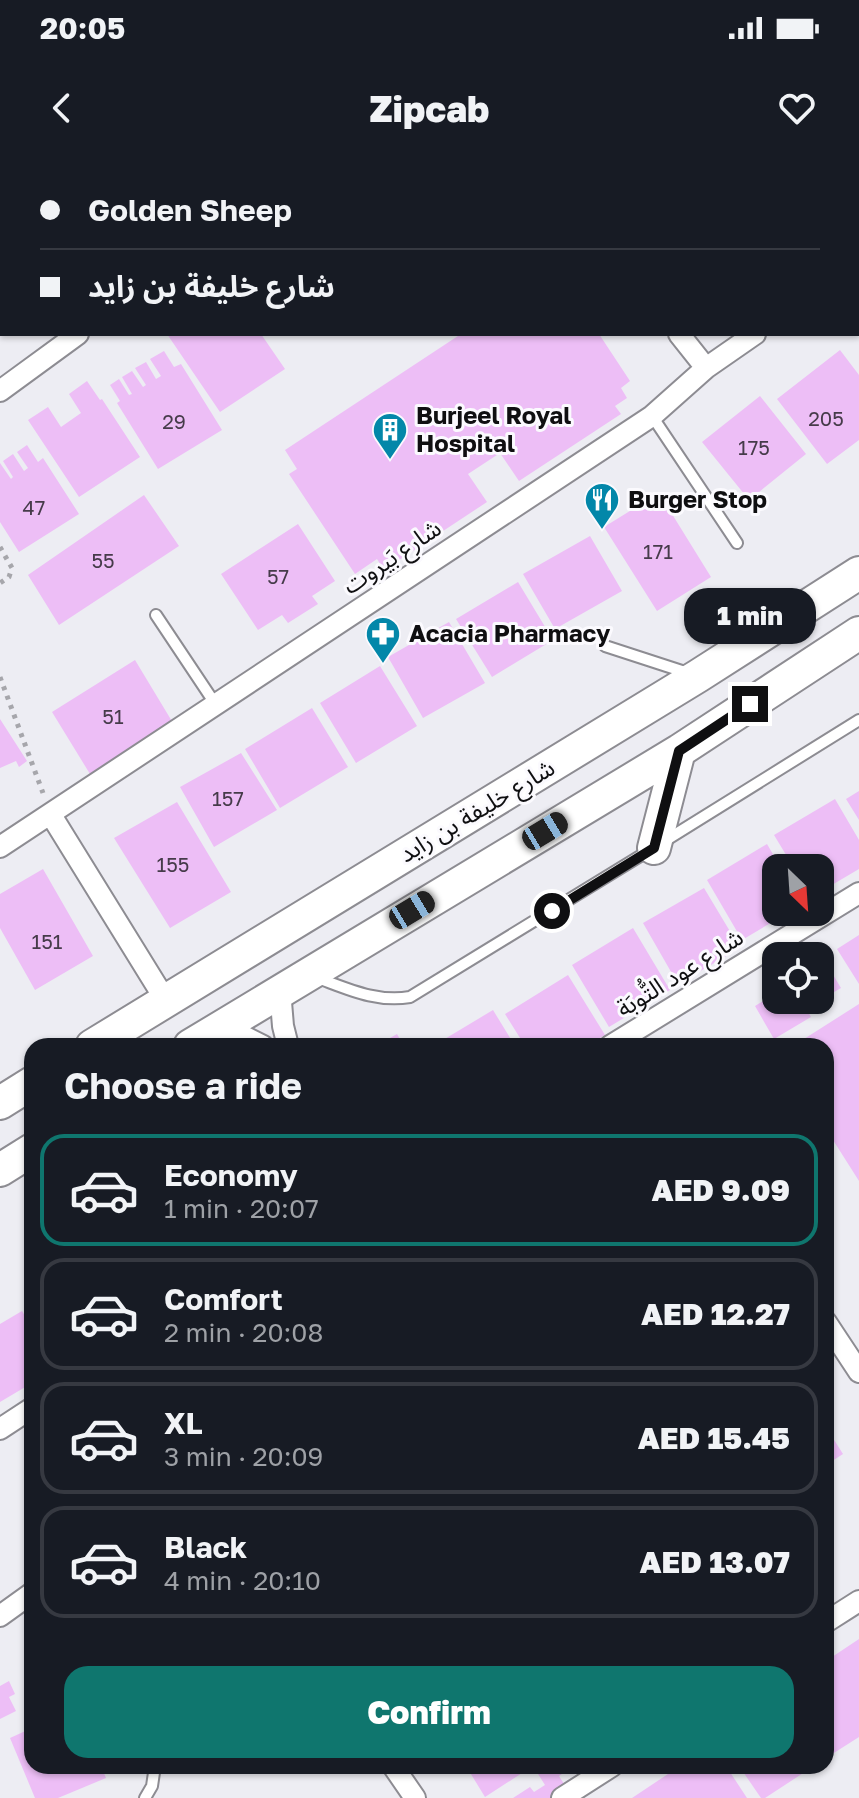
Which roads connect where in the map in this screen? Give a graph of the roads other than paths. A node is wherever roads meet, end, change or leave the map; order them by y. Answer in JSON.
{"nodes":[{"id":1,"x":75,"y":336,"type":"edge"},
{"id":2,"x":681,"y":336,"type":"edge"},
{"id":3,"x":752,"y":336,"type":"edge"},
{"id":4,"x":706,"y":368,"type":"junction"},
{"id":5,"x":0,"y":391,"type":"edge"},
{"id":6,"x":652,"y":416,"type":"junction"},
{"id":7,"x":737,"y":543,"type":"dead end"},
{"id":8,"x":859,"y":549,"type":"edge"},
{"id":9,"x":859,"y":573,"type":"edge"},
{"id":10,"x":827,"y":592,"type":"junction"},
{"id":11,"x":156,"y":615,"type":"dead end"},
{"id":12,"x":859,"y":633,"type":"edge"},
{"id":13,"x":605,"y":646,"type":"dead end"},
{"id":14,"x":859,"y":647,"type":"edge"},
{"id":15,"x":821,"y":657,"type":"junction"},
{"id":16,"x":698,"y":676,"type":"junction"},
{"id":17,"x":216,"y":705,"type":"junction"},
{"id":18,"x":859,"y":720,"type":"edge"},
{"id":19,"x":679,"y":751,"type":"junction"},
{"id":20,"x":51,"y":815,"type":"junction"},
{"id":21,"x":0,"y":847,"type":"edge"},
{"id":22,"x":654,"y":848,"type":"junction"},
{"id":23,"x":859,"y":893,"type":"edge"},
{"id":24,"x":293,"y":982,"type":"junction"},
{"id":25,"x":166,"y":1001,"type":"junction"},
{"id":26,"x":222,"y":1025,"type":"junction"},
{"id":27,"x":105,"y":1038,"type":"edge"},
{"id":28,"x":202,"y":1038,"type":"edge"},
{"id":29,"x":247,"y":1038,"type":"edge"},
{"id":30,"x":286,"y":1038,"type":"edge"},
{"id":31,"x":641,"y":1038,"type":"edge"},
{"id":32,"x":24,"y":1088,"type":"edge"},
{"id":33,"x":0,"y":1103,"type":"edge"},
{"id":34,"x":24,"y":1155,"type":"edge"},
{"id":35,"x":0,"y":1170,"type":"edge"},
{"id":36,"x":834,"y":1334,"type":"edge"},
{"id":37,"x":859,"y":1372,"type":"edge"},
{"id":38,"x":24,"y":1413,"type":"edge"},
{"id":39,"x":0,"y":1429,"type":"edge"},
{"id":40,"x":24,"y":1600,"type":"edge"},
{"id":41,"x":859,"y":1601,"type":"edge"},
{"id":42,"x":0,"y":1616,"type":"edge"},
{"id":43,"x":834,"y":1617,"type":"edge"},
{"id":44,"x":154,"y":1774,"type":"edge"},
{"id":45,"x":398,"y":1774,"type":"edge"},
{"id":46,"x":600,"y":1774,"type":"edge"},
{"id":47,"x":145,"y":1798,"type":"edge"},
{"id":48,"x":415,"y":1798,"type":"edge"},
{"id":49,"x":562,"y":1798,"type":"edge"}],
"edges":[{"from":1,"to":5,"type":"street"},
{"from":2,"to":4,"type":"street"},
{"from":3,"to":4,"type":"street","name":"شارع بَيروت"},
{"from":4,"to":6,"type":"street","name":"شارع بَيروت"},
{"from":6,"to":7,"type":"lane"},
{"from":6,"to":17,"type":"street","name":"شارع بَيروت"},
{"from":8,"to":10,"type":"main road"},
{"from":9,"to":10,"type":"main road","name":"شارع خليفة بن زايد"},
{"from":10,"to":16,"type":"main road","name":"شارع خليفة بن زايد"},
{"from":11,"to":17,"type":"lane"},
{"from":12,"to":15,"type":"main road"},
{"from":13,"to":16,"type":"lane"},
{"from":14,"to":15,"type":"main road"},
{"from":15,"to":19,"type":"main road"},
{"from":16,"to":25,"type":"main road","name":"شارع خليفة بن زايد"},
{"from":17,"to":20,"type":"street","name":"شارع بَيروت"},
{"from":18,"to":22,"type":"lane"},
{"from":19,"to":22,"type":"main road"},
{"from":19,"to":24,"type":"main road"},
{"from":20,"to":21,"type":"street","name":"شارع بَيروت"},
{"from":20,"to":25,"type":"street"},
{"from":22,"to":24,"type":"lane"},
{"from":23,"to":31,"type":"street","name":"شارع عود التُّوبَة"},
{"from":24,"to":26,"type":"main road"},
{"from":24,"to":30,"type":"street"},
{"from":25,"to":27,"type":"main road","name":"شارع خليفة بن زايد"},
{"from":26,"to":28,"type":"main road"},
{"from":26,"to":29,"type":"street"},
{"from":32,"to":33,"type":"main road"},
{"from":34,"to":35,"type":"main road"},
{"from":36,"to":37,"type":"street"},
{"from":38,"to":39,"type":"street"},
{"from":40,"to":42,"type":"street"},
{"from":41,"to":43,"type":"street"},
{"from":44,"to":47,"type":"lane"},
{"from":45,"to":48,"type":"street"},
{"from":46,"to":49,"type":"street"}]}
